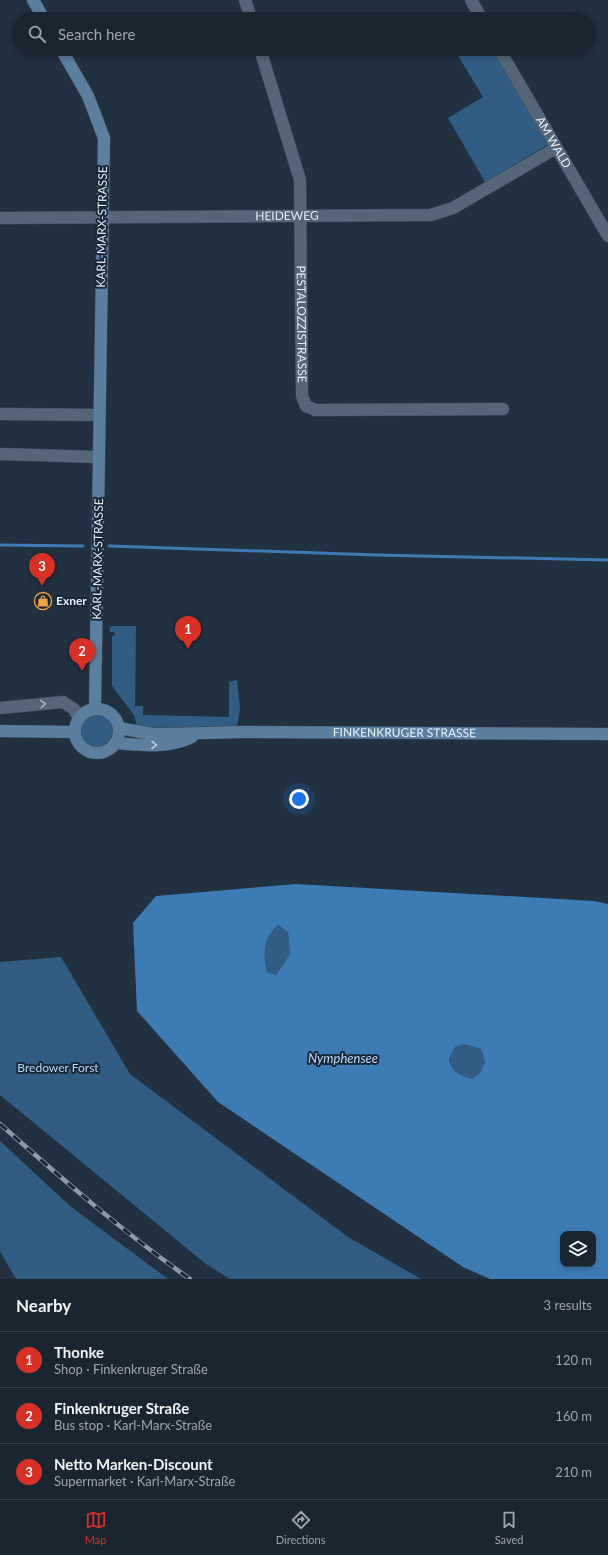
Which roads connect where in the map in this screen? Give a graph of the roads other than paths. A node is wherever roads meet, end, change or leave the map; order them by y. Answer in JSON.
{"nodes":[{"id":1,"x":33,"y":0,"type":"edge"},
{"id":2,"x":245,"y":0,"type":"edge"},
{"id":3,"x":471,"y":0,"type":"edge"},
{"id":4,"x":40,"y":12,"type":"edge"},
{"id":5,"x":249,"y":12,"type":"edge"},
{"id":6,"x":478,"y":12,"type":"edge"},
{"id":7,"x":65,"y":56,"type":"edge"},
{"id":8,"x":262,"y":56,"type":"edge"},
{"id":9,"x":503,"y":56,"type":"edge"},
{"id":10,"x":556,"y":148,"type":"junction"},
{"id":11,"x":302,"y":217,"type":"junction"},
{"id":12,"x":0,"y":218,"type":"edge"},
{"id":13,"x":102,"y":218,"type":"junction"},
{"id":14,"x":608,"y":236,"type":"edge"},
{"id":15,"x":503,"y":409,"type":"dead end"},
{"id":16,"x":0,"y":414,"type":"edge"},
{"id":17,"x":100,"y":415,"type":"junction"},
{"id":18,"x":0,"y":454,"type":"edge"},
{"id":19,"x":99,"y":457,"type":"junction"},
{"id":20,"x":2,"y":708,"type":"edge"},
{"id":21,"x":95,"y":709,"type":"junction"},
{"id":22,"x":78,"y":718,"type":"junction"},
{"id":23,"x":119,"y":728,"type":"junction"},
{"id":24,"x":0,"y":731,"type":"edge"},
{"id":25,"x":74,"y":732,"type":"junction"},
{"id":26,"x":200,"y":733,"type":"junction"},
{"id":27,"x":608,"y":734,"type":"edge"},
{"id":28,"x":115,"y":743,"type":"junction"}],
"edges":[{"from":1,"to":4,"type":"main road"},
{"from":2,"to":5,"type":"street"},
{"from":3,"to":6,"type":"street"},
{"from":7,"to":13,"type":"main road","name":"KARL-MARX-STRASSE"},
{"from":8,"to":11,"type":"street","name":"PESTALOZZISTRASSE"},
{"from":9,"to":10,"type":"street","name":"AM WALD"},
{"from":10,"to":11,"type":"street","name":"HEIDEWEG"},
{"from":10,"to":14,"type":"street","name":"AM WALD"},
{"from":11,"to":13,"type":"street","name":"HEIDEWEG"},
{"from":11,"to":15,"type":"street","name":"PESTALOZZISTRASSE"},
{"from":12,"to":13,"type":"street","name":"HEIDEWEG"},
{"from":13,"to":17,"type":"main road","name":"KARL-MARX-STRASSE"},
{"from":16,"to":17,"type":"street"},
{"from":17,"to":19,"type":"main road","name":"KARL-MARX-STRASSE"},
{"from":18,"to":19,"type":"street"},
{"from":19,"to":21,"type":"main road","name":"KARL-MARX-STRASSE"},
{"from":20,"to":22,"type":"street","one_way":true},
{"from":21,"to":22,"type":"main road"},
{"from":21,"to":23,"type":"main road"},
{"from":22,"to":25,"type":"main road"},
{"from":23,"to":26,"type":"main road","name":"FINKENKRUGER STRASSE"},
{"from":23,"to":28,"type":"main road"},
{"from":24,"to":25,"type":"main road"},
{"from":25,"to":28,"type":"main road"},
{"from":26,"to":27,"type":"main road","name":"FINKENKRUGER STRASSE"},
{"from":28,"to":26,"type":"main road","name":"FINKENKRUGER STRASSE","one_way":true}]}
